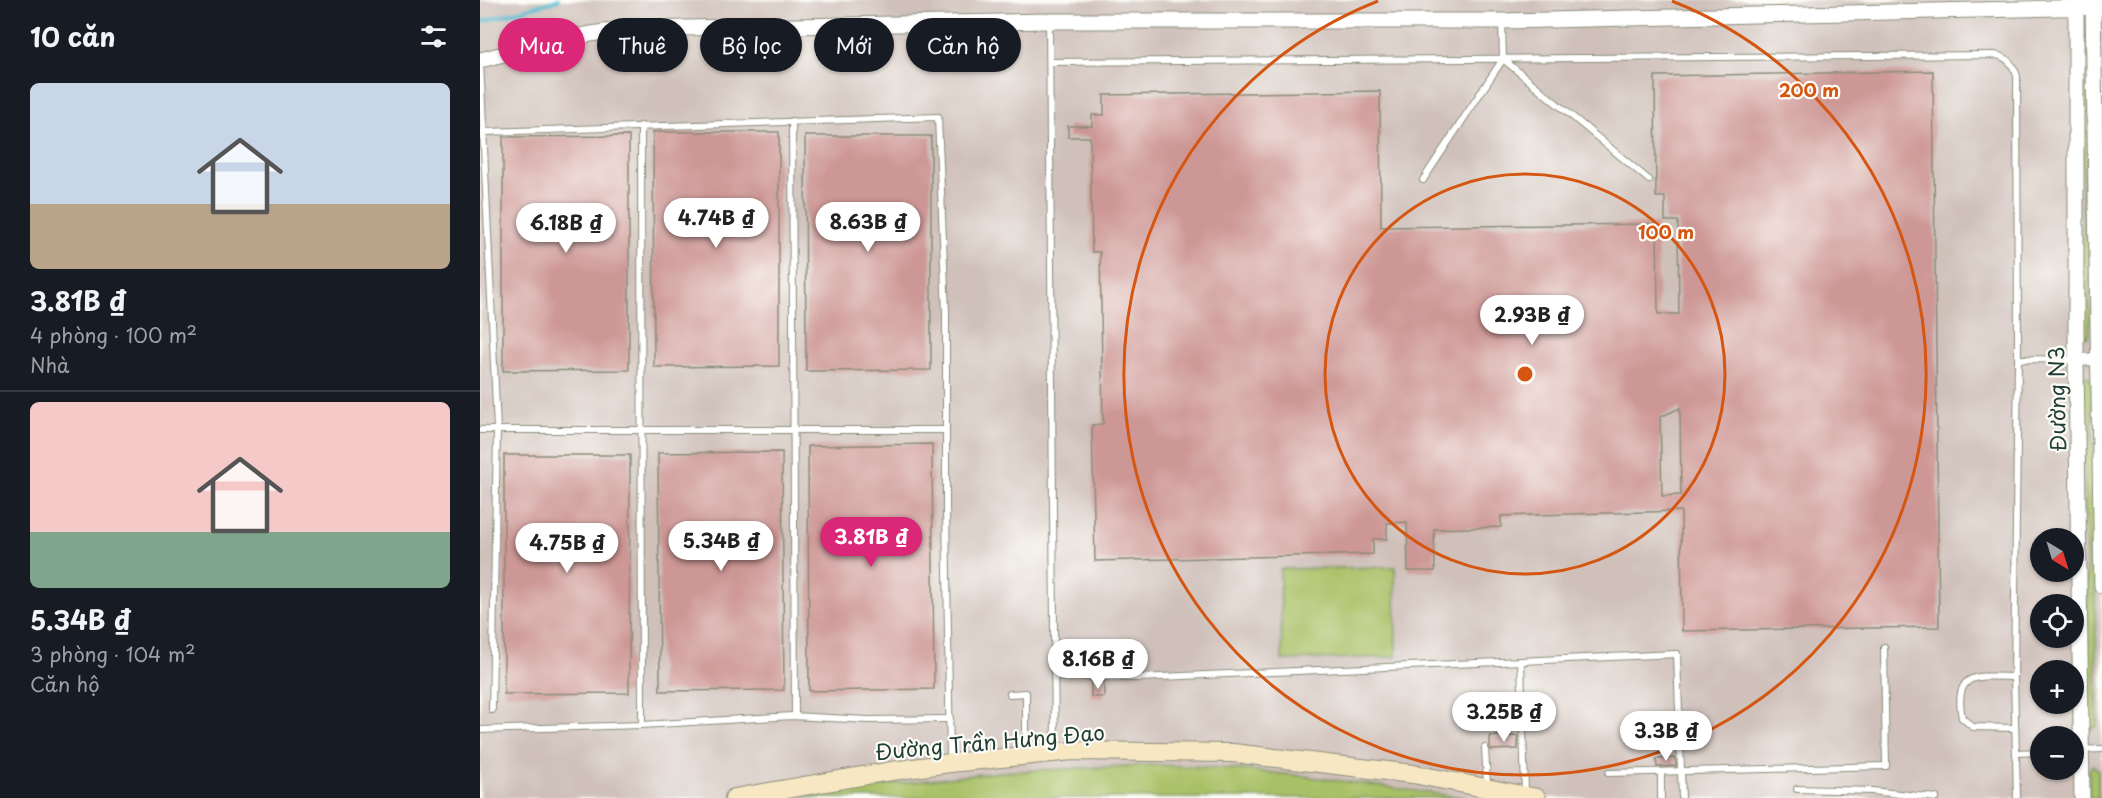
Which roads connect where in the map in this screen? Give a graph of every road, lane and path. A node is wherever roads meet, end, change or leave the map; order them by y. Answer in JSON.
{"nodes":[{"id":1,"x":2076,"y":4,"type":"edge"},
{"id":2,"x":2096,"y":5,"type":"edge"},
{"id":3,"x":1049,"y":21,"type":"junction"},
{"id":4,"x":1502,"y":21,"type":"junction"},
{"id":5,"x":1503,"y":58,"type":"junction"},
{"id":6,"x":480,"y":60,"type":"edge"},
{"id":7,"x":1050,"y":62,"type":"junction"},
{"id":8,"x":792,"y":121,"type":"junction"},
{"id":9,"x":640,"y":126,"type":"junction"},
{"id":10,"x":484,"y":132,"type":"junction"},
{"id":11,"x":1423,"y":180,"type":"dead end"},
{"id":12,"x":1649,"y":180,"type":"dead end"},
{"id":13,"x":2018,"y":359,"type":"junction"},
{"id":14,"x":2076,"y":360,"type":"junction"},
{"id":15,"x":2100,"y":363,"type":"edge"},
{"id":16,"x":481,"y":428,"type":"edge"},
{"id":17,"x":497,"y":429,"type":"junction"},
{"id":18,"x":643,"y":429,"type":"junction"},
{"id":19,"x":795,"y":430,"type":"junction"},
{"id":20,"x":946,"y":430,"type":"junction"},
{"id":21,"x":2102,"y":586,"type":"edge"},
{"id":22,"x":1884,"y":647,"type":"dead end"},
{"id":23,"x":1521,"y":661,"type":"junction"},
{"id":24,"x":1054,"y":676,"type":"junction"},
{"id":25,"x":2014,"y":677,"type":"junction"},
{"id":26,"x":1010,"y":694,"type":"dead end"},
{"id":27,"x":492,"y":710,"type":"dead end"},
{"id":28,"x":795,"y":716,"type":"junction"},
{"id":29,"x":950,"y":719,"type":"junction"},
{"id":30,"x":642,"y":725,"type":"junction"},
{"id":31,"x":2077,"y":726,"type":"edge"},
{"id":32,"x":2015,"y":729,"type":"junction"},
{"id":33,"x":480,"y":730,"type":"edge"},
{"id":34,"x":1485,"y":748,"type":"dead end"},
{"id":35,"x":2102,"y":749,"type":"edge"},
{"id":36,"x":2084,"y":750,"type":"edge"},
{"id":37,"x":2030,"y":752,"type":"edge"},
{"id":38,"x":1055,"y":753,"type":"junction"},
{"id":39,"x":2016,"y":753,"type":"junction"},
{"id":40,"x":1026,"y":756,"type":"junction"},
{"id":41,"x":950,"y":763,"type":"junction"},
{"id":42,"x":1681,"y":771,"type":"junction"},
{"id":43,"x":1661,"y":772,"type":"junction"},
{"id":44,"x":1609,"y":773,"type":"dead end"},
{"id":45,"x":2080,"y":780,"type":"edge"},
{"id":46,"x":1488,"y":788,"type":"junction"},
{"id":47,"x":1797,"y":789,"type":"dead end"},
{"id":48,"x":1531,"y":797,"type":"edge"},
{"id":49,"x":734,"y":798,"type":"edge"},
{"id":50,"x":1661,"y":798,"type":"edge"},
{"id":51,"x":1682,"y":798,"type":"edge"},
{"id":52,"x":1936,"y":798,"type":"edge"},
{"id":53,"x":2017,"y":798,"type":"edge"},
{"id":54,"x":2082,"y":798,"type":"edge"}],
"edges":[{"from":1,"to":2,"type":"street"},
{"from":1,"to":4,"type":"street"},
{"from":1,"to":14,"type":"street","name":"Đường N3"},
{"from":2,"to":15,"type":"street","name":"Đường N3"},
{"from":3,"to":4,"type":"street"},
{"from":3,"to":6,"type":"street"},
{"from":3,"to":7,"type":"lane"},
{"from":4,"to":5,"type":"lane"},
{"from":5,"to":7,"type":"lane"},
{"from":5,"to":11,"type":"lane"},
{"from":5,"to":12,"type":"lane"},
{"from":5,"to":13,"type":"lane"},
{"from":6,"to":10,"type":"lane"},
{"from":7,"to":24,"type":"lane"},
{"from":8,"to":9,"type":"lane"},
{"from":8,"to":19,"type":"lane"},
{"from":8,"to":20,"type":"lane"},
{"from":9,"to":10,"type":"lane"},
{"from":9,"to":18,"type":"lane"},
{"from":10,"to":17,"type":"lane"},
{"from":13,"to":14,"type":"lane"},
{"from":13,"to":25,"type":"lane"},
{"from":14,"to":15,"type":"street"},
{"from":14,"to":31,"type":"street","name":"Đường N3"},
{"from":15,"to":21,"type":"street","name":"Đường N3"},
{"from":16,"to":17,"type":"lane"},
{"from":17,"to":18,"type":"lane"},
{"from":17,"to":27,"type":"lane"},
{"from":18,"to":19,"type":"lane"},
{"from":18,"to":30,"type":"lane"},
{"from":19,"to":20,"type":"lane"},
{"from":19,"to":28,"type":"lane"},
{"from":20,"to":29,"type":"lane"},
{"from":22,"to":42,"type":"lane"},
{"from":23,"to":24,"type":"lane"},
{"from":23,"to":42,"type":"lane"},
{"from":23,"to":48,"type":"lane"},
{"from":24,"to":38,"type":"lane"},
{"from":25,"to":32,"type":"lane"},
{"from":25,"to":32,"type":"lane"},
{"from":26,"to":40,"type":"lane"},
{"from":28,"to":29,"type":"lane"},
{"from":28,"to":30,"type":"lane"},
{"from":29,"to":41,"type":"lane"},
{"from":30,"to":33,"type":"lane"},
{"from":32,"to":39,"type":"lane"},
{"from":34,"to":46,"type":"lane"},
{"from":35,"to":36,"type":"lane"},
{"from":37,"to":39,"type":"lane"},
{"from":38,"to":40,"type":"main road","name":"Đường Trần Hưng Đạo"},
{"from":38,"to":46,"type":"main road","name":"Đường Trần Hưng Đạo"},
{"from":39,"to":53,"type":"lane"},
{"from":40,"to":41,"type":"main road","name":"Đường Trần Hưng Đạo"},
{"from":41,"to":49,"type":"main road","name":"Đường Trần Hưng Đạo"},
{"from":42,"to":43,"type":"lane"},
{"from":42,"to":51,"type":"lane"},
{"from":43,"to":44,"type":"lane"},
{"from":43,"to":50,"type":"lane"},
{"from":45,"to":54,"type":"street","name":"Đường N3"},
{"from":46,"to":48,"type":"main road","name":"Đường Trần Hưng Đạo"},
{"from":47,"to":52,"type":"lane"}]}
